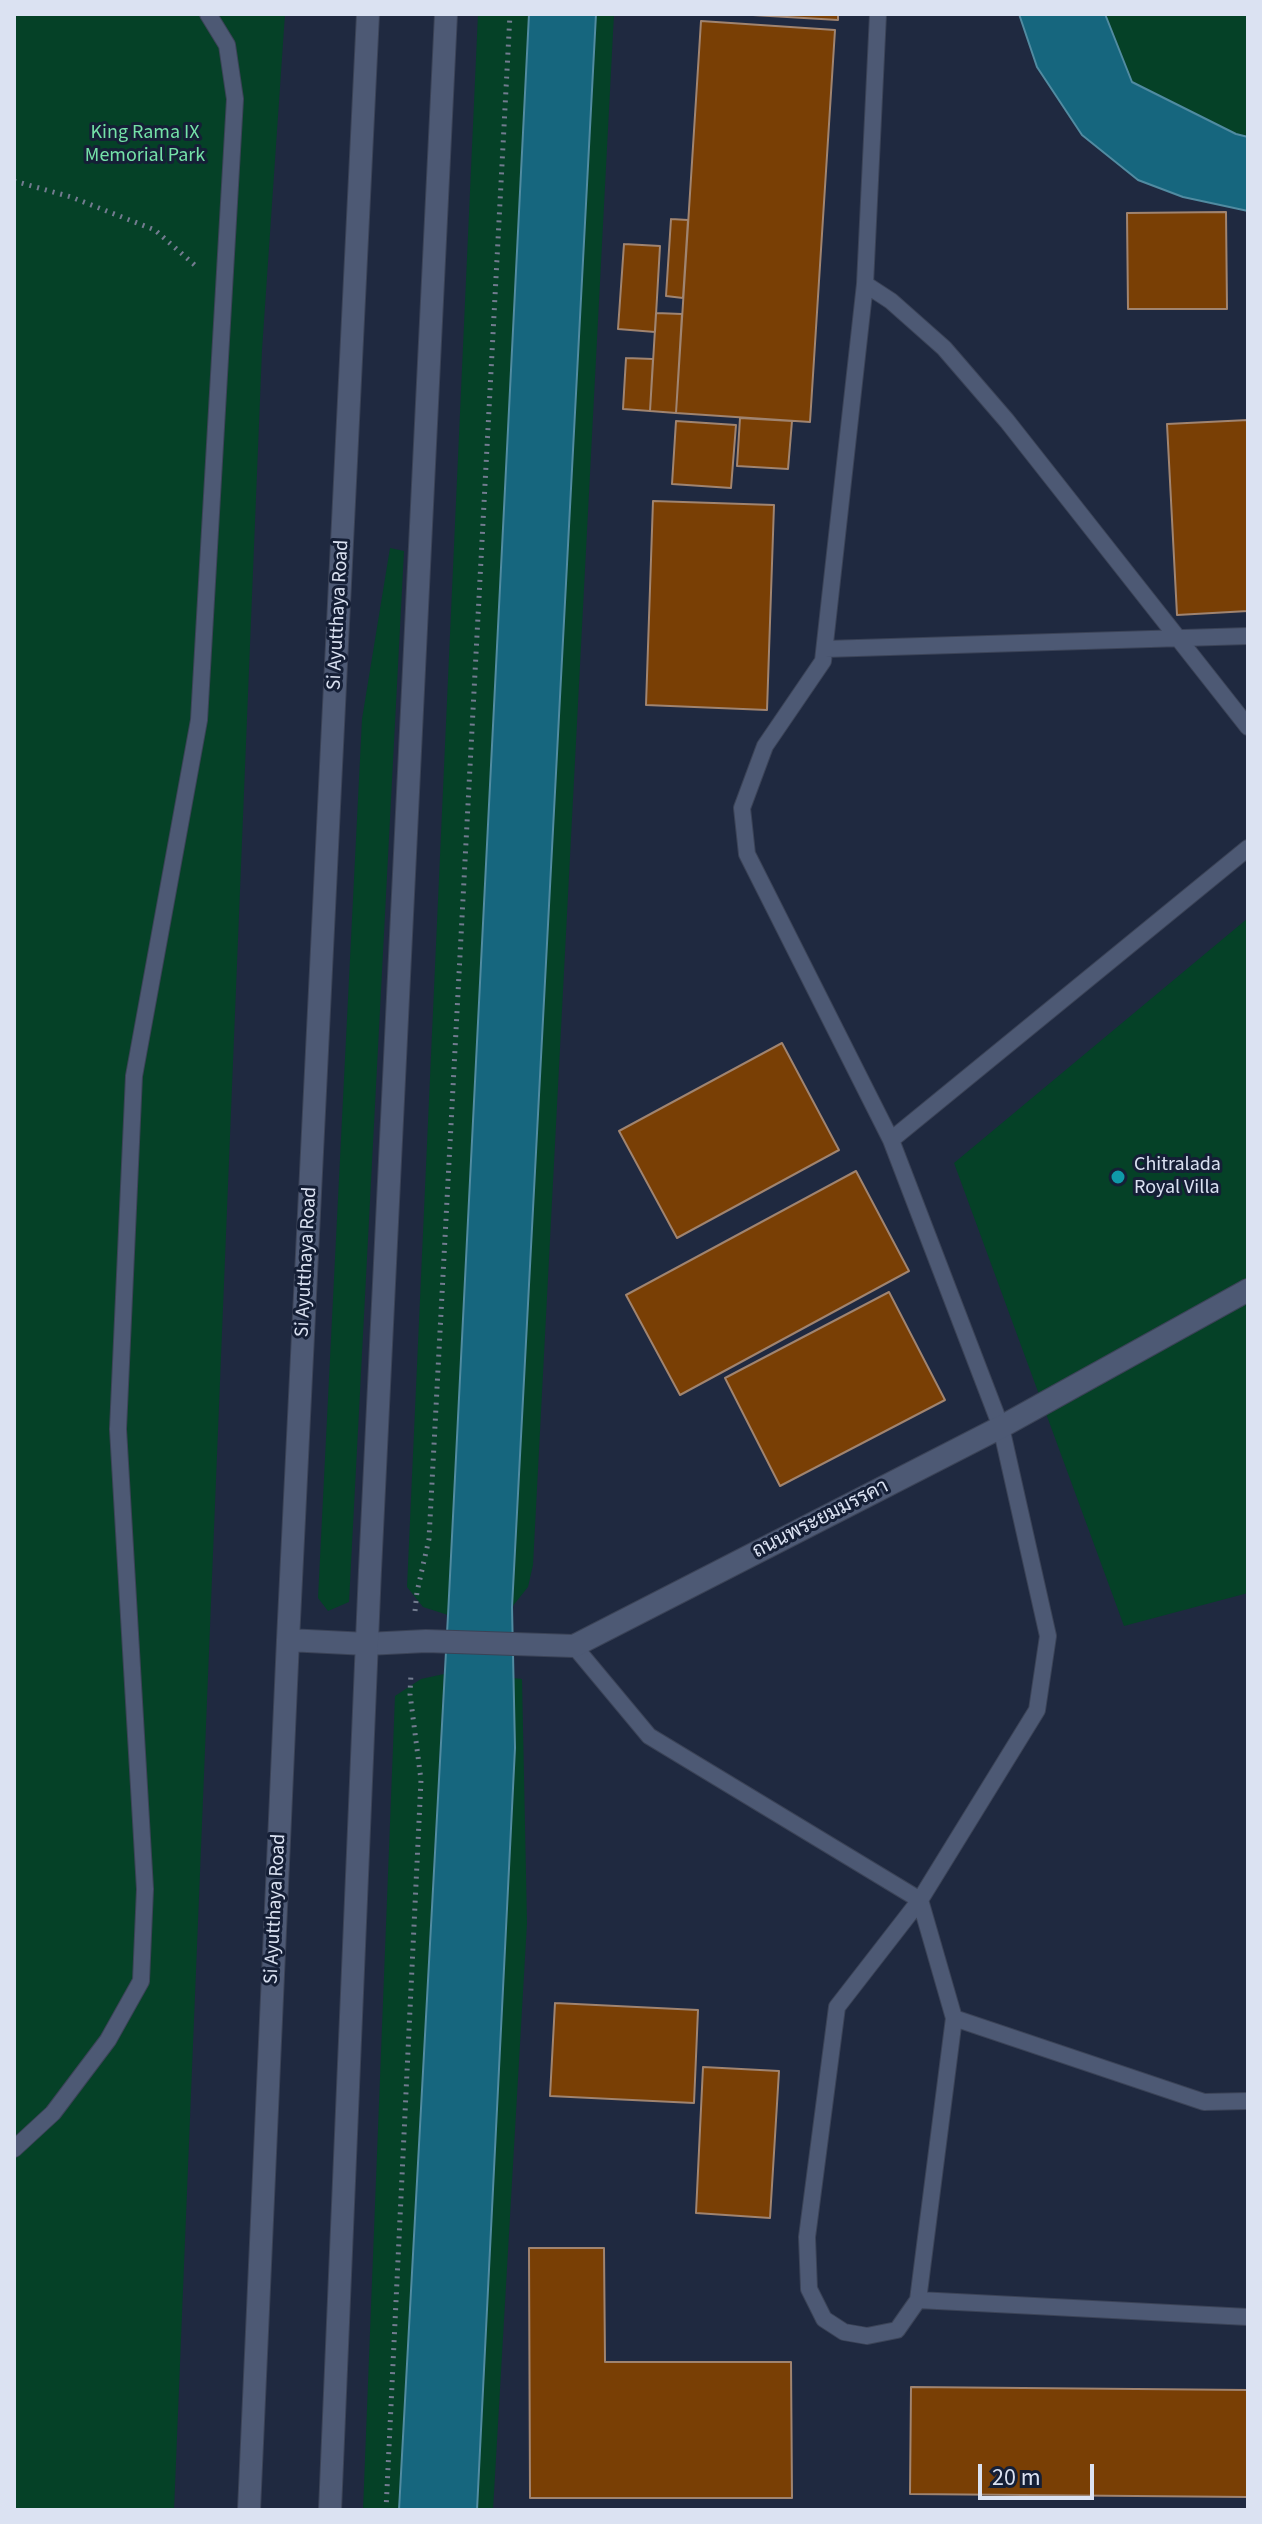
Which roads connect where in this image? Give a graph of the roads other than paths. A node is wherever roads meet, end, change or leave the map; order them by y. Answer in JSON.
{"nodes":[{"id":1,"x":208,"y":14,"type":"edge"},
{"id":2,"x":368,"y":14,"type":"edge"},
{"id":3,"x":446,"y":14,"type":"edge"},
{"id":4,"x":878,"y":14,"type":"edge"},
{"id":5,"x":865,"y":284,"type":"junction"},
{"id":6,"x":1248,"y":636,"type":"edge"},
{"id":7,"x":1178,"y":639,"type":"junction"},
{"id":8,"x":825,"y":649,"type":"junction"},
{"id":9,"x":1248,"y":727,"type":"edge"},
{"id":10,"x":1248,"y":848,"type":"edge"},
{"id":11,"x":891,"y":1140,"type":"junction"},
{"id":12,"x":1248,"y":1290,"type":"edge"},
{"id":13,"x":1001,"y":1427,"type":"junction"},
{"id":14,"x":288,"y":1640,"type":"junction"},
{"id":15,"x":367,"y":1644,"type":"junction"},
{"id":16,"x":574,"y":1646,"type":"junction"},
{"id":17,"x":920,"y":1900,"type":"junction"},
{"id":18,"x":954,"y":2018,"type":"junction"},
{"id":19,"x":1248,"y":2101,"type":"edge"},
{"id":20,"x":14,"y":2149,"type":"edge"},
{"id":21,"x":918,"y":2300,"type":"junction"},
{"id":22,"x":1248,"y":2317,"type":"edge"},
{"id":23,"x":249,"y":2510,"type":"edge"},
{"id":24,"x":330,"y":2510,"type":"edge"}],
"edges":[{"from":1,"to":20,"type":"lane"},
{"from":2,"to":14,"type":"main road","name":"Si Ayutthaya Road"},
{"from":3,"to":15,"type":"main road"},
{"from":4,"to":5,"type":"lane"},
{"from":5,"to":7,"type":"lane"},
{"from":5,"to":8,"type":"lane"},
{"from":6,"to":7,"type":"lane"},
{"from":7,"to":8,"type":"lane"},
{"from":7,"to":9,"type":"lane"},
{"from":8,"to":11,"type":"lane"},
{"from":10,"to":11,"type":"lane"},
{"from":11,"to":13,"type":"lane"},
{"from":12,"to":13,"type":"main road","name":"ถนนพระยมมรรคา"},
{"from":13,"to":16,"type":"main road","name":"ถนนพระยมมรรคา"},
{"from":13,"to":17,"type":"lane"},
{"from":14,"to":15,"type":"main road","name":"ถนนพระยมมรรคา"},
{"from":14,"to":23,"type":"main road","name":"Si Ayutthaya Road"},
{"from":15,"to":16,"type":"main road","name":"ถนนพระยมมรรคา"},
{"from":15,"to":24,"type":"main road"},
{"from":16,"to":17,"type":"lane"},
{"from":17,"to":18,"type":"lane"},
{"from":17,"to":21,"type":"lane"},
{"from":18,"to":19,"type":"lane"},
{"from":18,"to":21,"type":"lane"},
{"from":21,"to":22,"type":"lane"}]}
